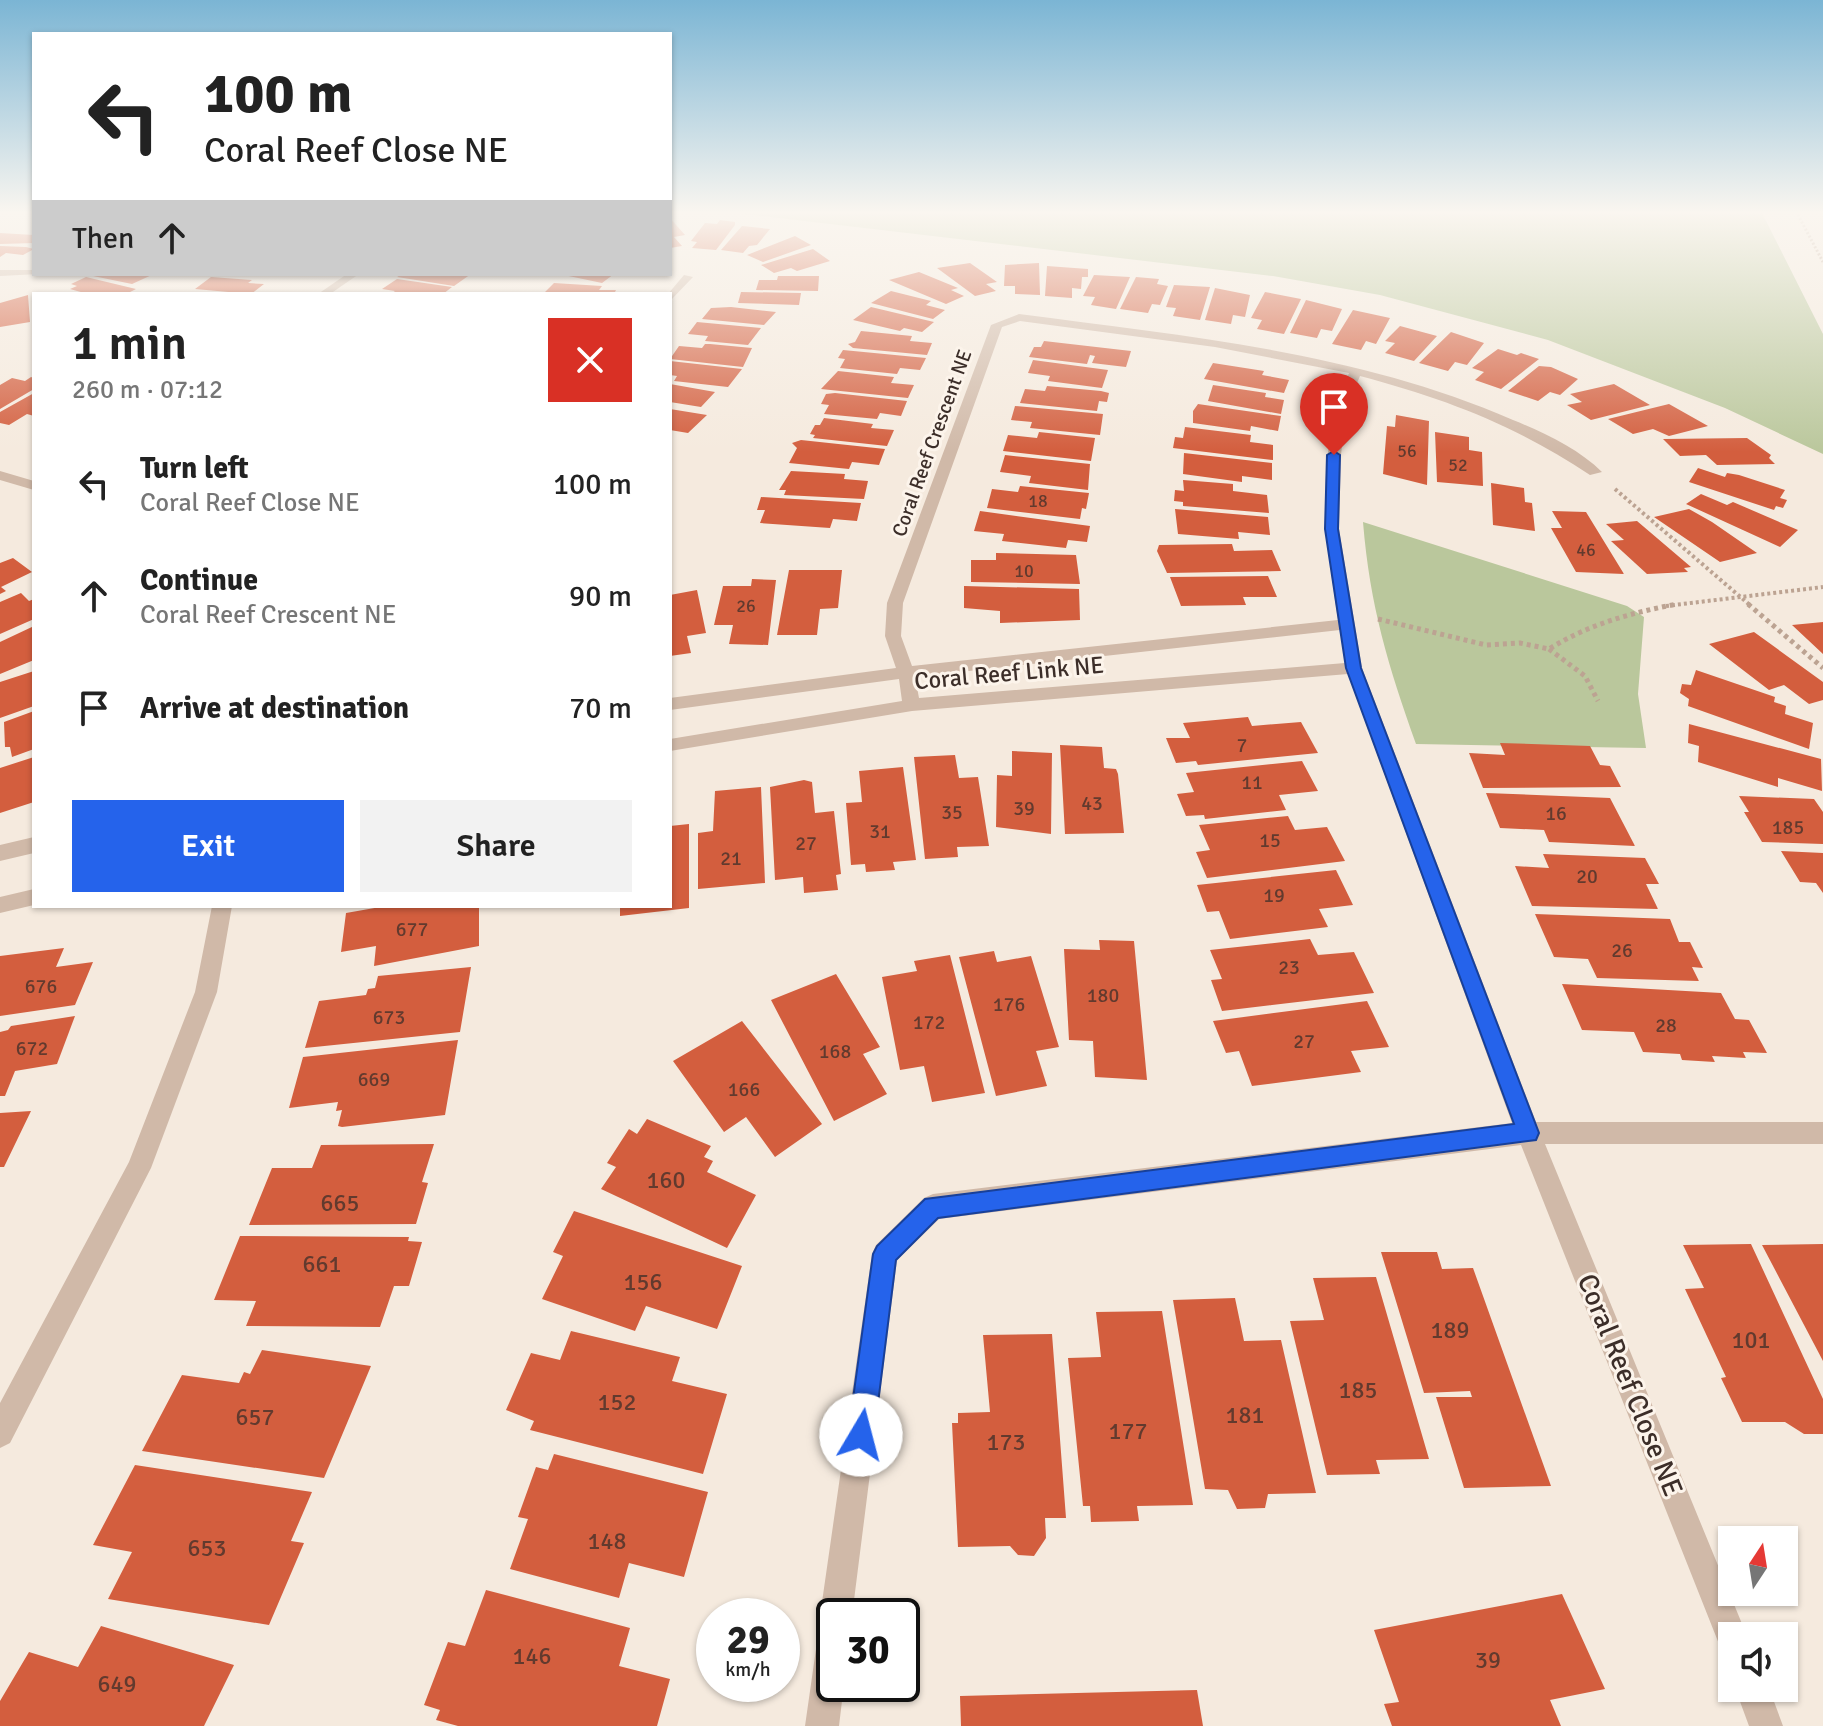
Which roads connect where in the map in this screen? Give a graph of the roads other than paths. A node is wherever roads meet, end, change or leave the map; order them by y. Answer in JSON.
{"nodes":[{"id":1,"x":1355,"y":373,"type":"junction"},
{"id":2,"x":1595,"y":472,"type":"road end"},
{"id":3,"x":0,"y":475,"type":"edge"},
{"id":4,"x":32,"y":485,"type":"edge"},
{"id":5,"x":1346,"y":624,"type":"junction"},
{"id":6,"x":1354,"y":668,"type":"junction"},
{"id":7,"x":906,"y":672,"type":"junction"},
{"id":8,"x":672,"y":704,"type":"edge"},
{"id":9,"x":912,"y":705,"type":"junction"},
{"id":10,"x":672,"y":745,"type":"edge"},
{"id":11,"x":32,"y":845,"type":"edge"},
{"id":12,"x":0,"y":853,"type":"edge"},
{"id":13,"x":32,"y":897,"type":"edge"},
{"id":14,"x":0,"y":905,"type":"edge"},
{"id":15,"x":222,"y":908,"type":"edge"},
{"id":16,"x":1528,"y":1133,"type":"junction"},
{"id":17,"x":1823,"y":1133,"type":"edge"},
{"id":18,"x":0,"y":1433,"type":"edge"},
{"id":19,"x":838,"y":1598,"type":"edge"},
{"id":20,"x":1726,"y":1622,"type":"edge"},
{"id":21,"x":825,"y":1702,"type":"edge"},
{"id":22,"x":1757,"y":1702,"type":"edge"},
{"id":23,"x":822,"y":1726,"type":"edge"},
{"id":24,"x":1766,"y":1726,"type":"edge"}],
"edges":[{"from":1,"to":2,"type":"street","name":"Coral Reef Crescent NE"},
{"from":1,"to":5,"type":"street"},
{"from":1,"to":7,"type":"street","name":"Coral Reef Crescent NE"},
{"from":3,"to":4,"type":"street"},
{"from":5,"to":6,"type":"street"},
{"from":5,"to":7,"type":"street","name":"Coral Reef Link NE"},
{"from":6,"to":9,"type":"street","name":"Coral Reef Link NE"},
{"from":6,"to":16,"type":"street","name":"Coral Reef Close NE"},
{"from":7,"to":8,"type":"street","name":"Coral Reef Link NE"},
{"from":7,"to":9,"type":"street","name":"Coral Reef Crescent NE"},
{"from":9,"to":10,"type":"street","name":"Coral Reef Link NE"},
{"from":11,"to":12,"type":"street"},
{"from":13,"to":14,"type":"street"},
{"from":15,"to":18,"type":"street"},
{"from":16,"to":17,"type":"street"},
{"from":16,"to":19,"type":"street"},
{"from":16,"to":20,"type":"street","name":"Coral Reef Close NE"},
{"from":21,"to":23,"type":"street"},
{"from":22,"to":24,"type":"street"}]}
